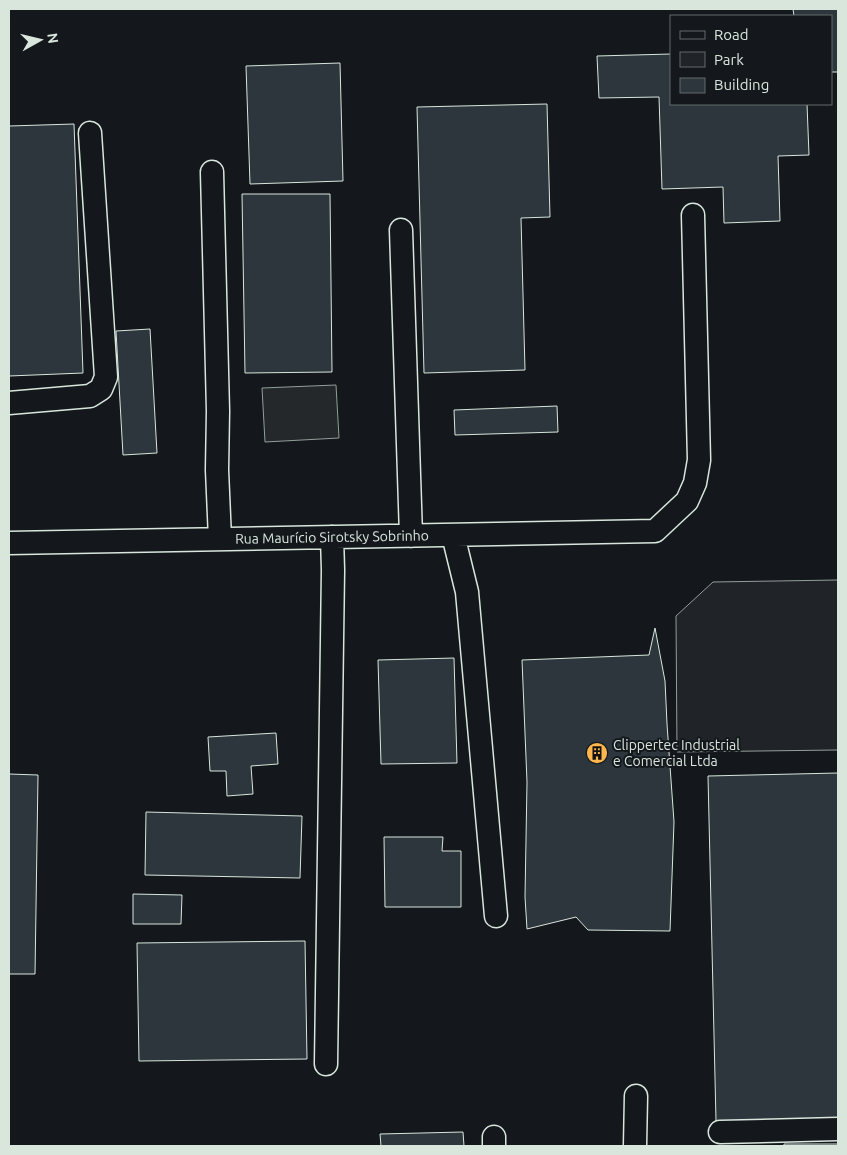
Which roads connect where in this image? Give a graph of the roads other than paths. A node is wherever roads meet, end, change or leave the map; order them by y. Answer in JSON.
{"nodes":[{"id":1,"x":90,"y":133,"type":"dead end"},
{"id":2,"x":212,"y":172,"type":"dead end"},
{"id":3,"x":692,"y":216,"type":"dead end"},
{"id":4,"x":401,"y":230,"type":"dead end"},
{"id":5,"x":9,"y":403,"type":"edge"},
{"id":6,"x":453,"y":535,"type":"junction"},
{"id":7,"x":410,"y":536,"type":"junction"},
{"id":8,"x":332,"y":537,"type":"junction"},
{"id":9,"x":220,"y":539,"type":"junction"},
{"id":10,"x":9,"y":542,"type":"edge"},
{"id":11,"x":496,"y":916,"type":"dead end"},
{"id":12,"x":326,"y":1064,"type":"dead end"},
{"id":13,"x":636,"y":1096,"type":"dead end"},
{"id":14,"x":838,"y":1129,"type":"edge"},
{"id":15,"x":720,"y":1132,"type":"dead end"},
{"id":16,"x":634,"y":1146,"type":"edge"}],
"edges":[{"from":1,"to":5,"type":"street"},
{"from":2,"to":9,"type":"street"},
{"from":3,"to":6,"type":"street","name":"Rua Maurício Sirotsky Sobrinho"},
{"from":4,"to":7,"type":"street"},
{"from":6,"to":7,"type":"street","name":"Rua Maurício Sirotsky Sobrinho"},
{"from":6,"to":11,"type":"street"},
{"from":7,"to":8,"type":"street","name":"Rua Maurício Sirotsky Sobrinho"},
{"from":8,"to":9,"type":"street","name":"Rua Maurício Sirotsky Sobrinho"},
{"from":8,"to":12,"type":"street"},
{"from":9,"to":10,"type":"street","name":"Rua Maurício Sirotsky Sobrinho"},
{"from":13,"to":16,"type":"street"},
{"from":14,"to":15,"type":"street"}]}
